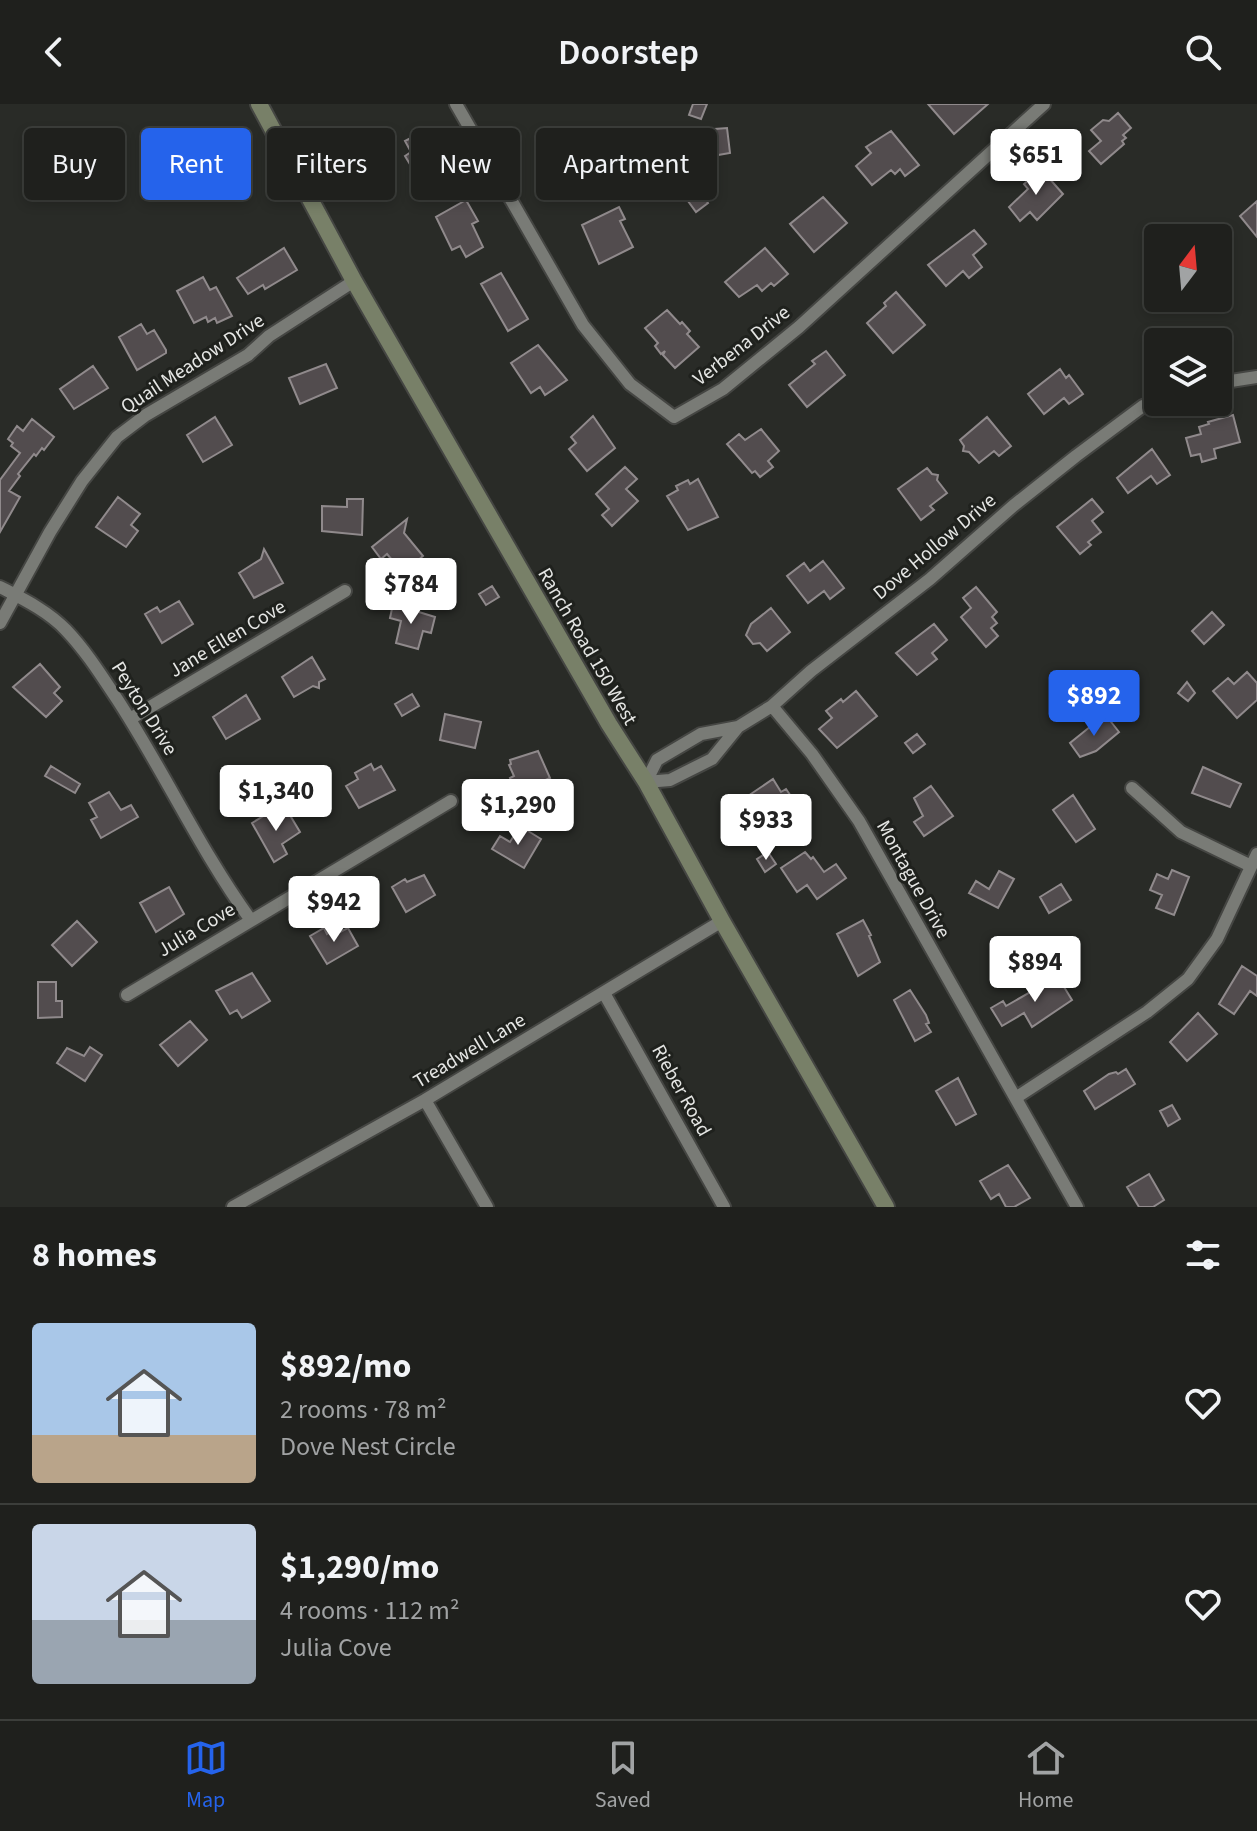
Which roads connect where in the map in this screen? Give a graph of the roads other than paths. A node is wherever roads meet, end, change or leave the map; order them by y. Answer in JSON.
{"nodes":[{"id":1,"x":259,"y":104,"type":"edge"},
{"id":2,"x":456,"y":104,"type":"edge"},
{"id":3,"x":1043,"y":104,"type":"edge"},
{"id":4,"x":354,"y":281,"type":"junction"},
{"id":5,"x":1257,"y":377,"type":"edge"},
{"id":6,"x":1232,"y":381,"type":"edge"},
{"id":7,"x":1144,"y":406,"type":"edge"},
{"id":8,"x":0,"y":587,"type":"edge"},
{"id":9,"x":345,"y":591,"type":"dead end"},
{"id":10,"x":15,"y":595,"type":"junction"},
{"id":11,"x":0,"y":623,"type":"edge"},
{"id":12,"x":772,"y":706,"type":"junction"},
{"id":13,"x":130,"y":719,"type":"junction"},
{"id":14,"x":738,"y":727,"type":"junction"},
{"id":15,"x":646,"y":782,"type":"junction"},
{"id":16,"x":1132,"y":788,"type":"dead end"},
{"id":17,"x":451,"y":801,"type":"dead end"},
{"id":18,"x":1254,"y":860,"type":"edge"},
{"id":19,"x":250,"y":919,"type":"junction"},
{"id":20,"x":722,"y":921,"type":"junction"},
{"id":21,"x":604,"y":993,"type":"junction"},
{"id":22,"x":127,"y":995,"type":"dead end"},
{"id":23,"x":1017,"y":1097,"type":"junction"},
{"id":24,"x":425,"y":1100,"type":"junction"},
{"id":25,"x":233,"y":1207,"type":"edge"},
{"id":26,"x":487,"y":1207,"type":"edge"},
{"id":27,"x":724,"y":1207,"type":"edge"},
{"id":28,"x":886,"y":1207,"type":"edge"},
{"id":29,"x":1077,"y":1207,"type":"edge"}],
"edges":[{"from":1,"to":4,"type":"main road","name":"Ranch Road 150 West"},
{"from":2,"to":3,"type":"street","name":"Verbena Drive"},
{"from":4,"to":10,"type":"street","name":"Quail Meadow Drive"},
{"from":4,"to":15,"type":"main road","name":"Ranch Road 150 West"},
{"from":5,"to":6,"type":"street"},
{"from":7,"to":12,"type":"street","name":"Dove Hollow Drive"},
{"from":8,"to":10,"type":"street","name":"Peyton Drive"},
{"from":9,"to":13,"type":"street","name":"Jane Ellen Cove"},
{"from":10,"to":11,"type":"street","name":"Quail Meadow Drive"},
{"from":10,"to":13,"type":"street","name":"Peyton Drive"},
{"from":12,"to":14,"type":"street","name":"Dove Hollow Drive"},
{"from":12,"to":23,"type":"street","name":"Montague Drive"},
{"from":13,"to":19,"type":"street","name":"Peyton Drive"},
{"from":14,"to":15,"type":"street","name":"Dove Hollow Drive"},
{"from":14,"to":15,"type":"street","name":"Dove Hollow Drive"},
{"from":15,"to":20,"type":"main road","name":"Ranch Road 150 West"},
{"from":16,"to":18,"type":"street"},
{"from":17,"to":19,"type":"street","name":"Julia Cove"},
{"from":18,"to":23,"type":"street"},
{"from":19,"to":22,"type":"street","name":"Julia Cove"},
{"from":20,"to":21,"type":"street","name":"Treadwell Lane"},
{"from":20,"to":28,"type":"main road","name":"Ranch Road 150 West"},
{"from":21,"to":24,"type":"street","name":"Treadwell Lane"},
{"from":21,"to":27,"type":"street","name":"Rieber Road"},
{"from":23,"to":29,"type":"street","name":"Montague Drive"},
{"from":24,"to":25,"type":"street","name":"Treadwell Lane"},
{"from":24,"to":26,"type":"street"}]}
